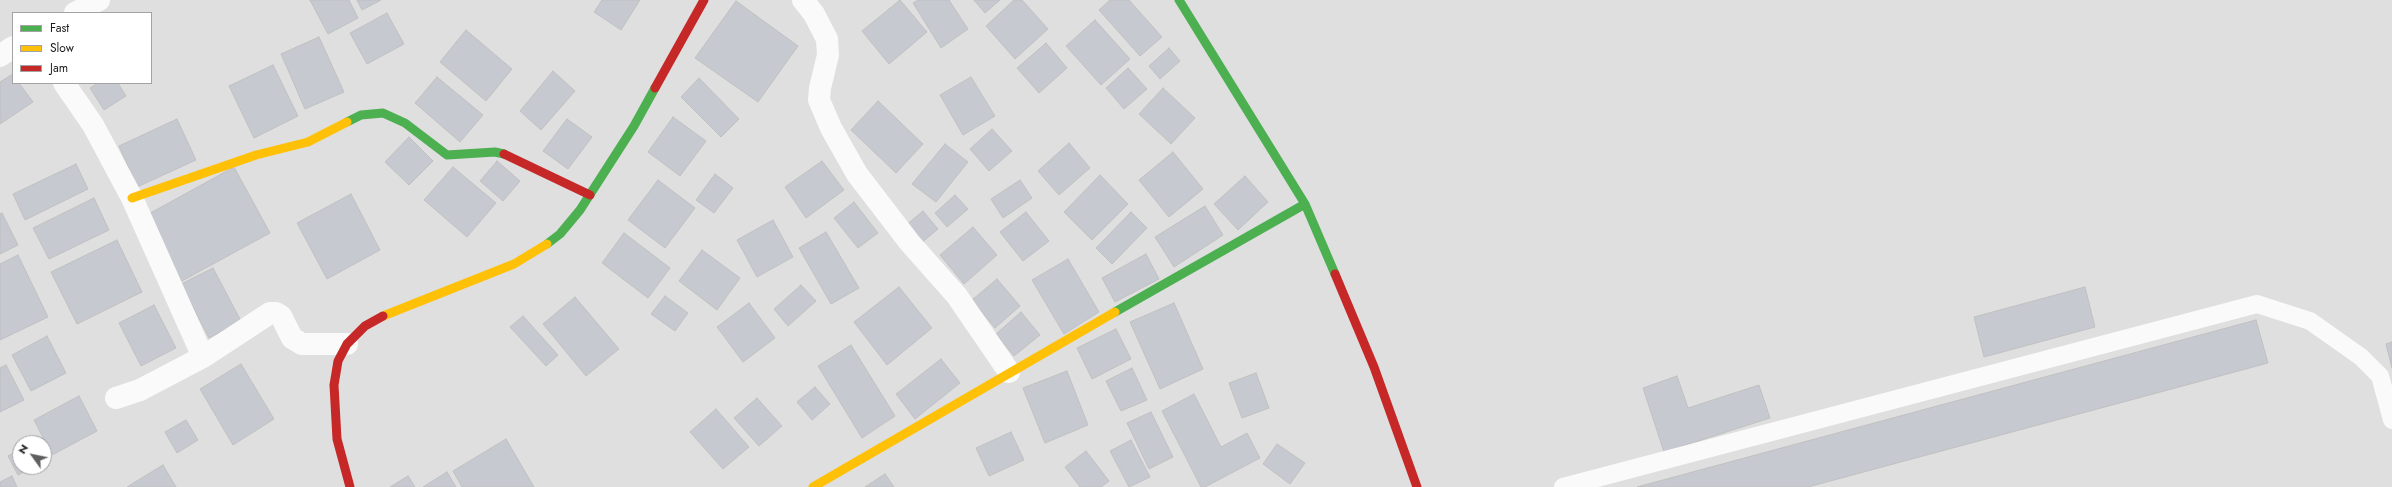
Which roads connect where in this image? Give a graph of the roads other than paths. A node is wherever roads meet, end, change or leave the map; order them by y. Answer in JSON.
{"nodes":[{"id":1,"x":99,"y":0,"type":"edge"},
{"id":2,"x":704,"y":0,"type":"edge"},
{"id":3,"x":803,"y":0,"type":"edge"},
{"id":4,"x":1179,"y":0,"type":"edge"},
{"id":5,"x":77,"y":12,"type":"edge"},
{"id":6,"x":65,"y":84,"type":"edge"},
{"id":7,"x":590,"y":195,"type":"junction"},
{"id":8,"x":132,"y":198,"type":"junction"},
{"id":9,"x":1305,"y":204,"type":"junction"},
{"id":10,"x":347,"y":344,"type":"junction"},
{"id":11,"x":203,"y":357,"type":"junction"},
{"id":12,"x":1008,"y":372,"type":"junction"},
{"id":13,"x":116,"y":398,"type":"dead end"},
{"id":14,"x":2392,"y":420,"type":"edge"},
{"id":15,"x":350,"y":487,"type":"edge"},
{"id":16,"x":813,"y":487,"type":"edge"},
{"id":17,"x":1416,"y":487,"type":"edge"},
{"id":18,"x":1564,"y":487,"type":"edge"}],
"edges":[{"from":1,"to":5,"type":"street"},
{"from":2,"to":7,"type":"street"},
{"from":3,"to":12,"type":"street"},
{"from":4,"to":9,"type":"street"},
{"from":6,"to":8,"type":"street"},
{"from":7,"to":8,"type":"street"},
{"from":7,"to":10,"type":"street"},
{"from":8,"to":11,"type":"street"},
{"from":9,"to":12,"type":"street"},
{"from":9,"to":17,"type":"street"},
{"from":10,"to":11,"type":"street"},
{"from":10,"to":15,"type":"street"},
{"from":11,"to":13,"type":"street"},
{"from":12,"to":16,"type":"street"},
{"from":14,"to":18,"type":"lane"}]}
